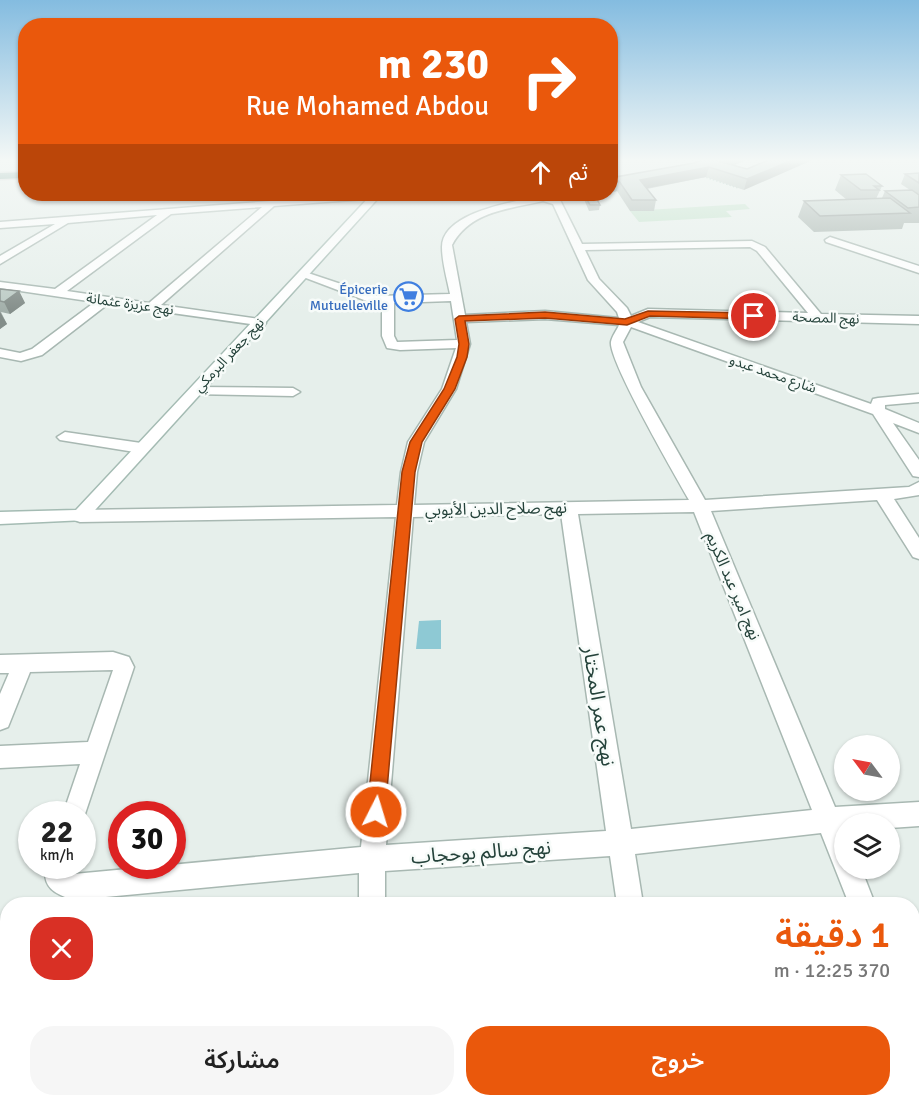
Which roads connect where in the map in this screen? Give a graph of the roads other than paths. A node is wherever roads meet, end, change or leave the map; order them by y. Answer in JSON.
{"nodes":[{"id":1,"x":189,"y":211,"type":"edge"},
{"id":2,"x":263,"y":211,"type":"edge"},
{"id":3,"x":361,"y":211,"type":"edge"},
{"id":4,"x":492,"y":211,"type":"edge"},
{"id":5,"x":554,"y":211,"type":"edge"},
{"id":6,"x":168,"y":212,"type":"junction"},
{"id":7,"x":68,"y":220,"type":"junction"},
{"id":8,"x":0,"y":225,"type":"edge"},
{"id":9,"x":830,"y":240,"type":"dead end"},
{"id":10,"x":580,"y":247,"type":"junction"},
{"id":11,"x":919,"y":257,"type":"edge"},
{"id":12,"x":0,"y":261,"type":"edge"},
{"id":13,"x":904,"y":265,"type":"junction"},
{"id":14,"x":919,"y":270,"type":"edge"},
{"id":15,"x":304,"y":275,"type":"junction"},
{"id":16,"x":919,"y":283,"type":"edge"},
{"id":17,"x":0,"y":285,"type":"edge"},
{"id":18,"x":56,"y":294,"type":"junction"},
{"id":19,"x":455,"y":297,"type":"junction"},
{"id":20,"x":388,"y":300,"type":"junction"},
{"id":21,"x":105,"y":301,"type":"junction"},
{"id":22,"x":152,"y":307,"type":"junction"},
{"id":23,"x":818,"y":318,"type":"junction"},
{"id":24,"x":459,"y":319,"type":"junction"},
{"id":25,"x":919,"y":320,"type":"edge"},
{"id":26,"x":627,"y":322,"type":"junction"},
{"id":27,"x":260,"y":323,"type":"junction"},
{"id":28,"x":464,"y":344,"type":"junction"},
{"id":29,"x":0,"y":353,"type":"edge"},
{"id":30,"x":196,"y":391,"type":"junction"},
{"id":31,"x":293,"y":392,"type":"dead end"},
{"id":32,"x":919,"y":398,"type":"edge"},
{"id":33,"x":878,"y":411,"type":"junction"},
{"id":34,"x":919,"y":429,"type":"edge"},
{"id":35,"x":65,"y":437,"type":"dead end"},
{"id":36,"x":141,"y":448,"type":"junction"},
{"id":37,"x":919,"y":472,"type":"edge"},
{"id":38,"x":919,"y":488,"type":"edge"},
{"id":39,"x":882,"y":494,"type":"junction"},
{"id":40,"x":700,"y":506,"type":"junction"},
{"id":41,"x":569,"y":508,"type":"junction"},
{"id":42,"x":404,"y":509,"type":"junction"},
{"id":43,"x":80,"y":516,"type":"junction"},
{"id":44,"x":0,"y":518,"type":"edge"},
{"id":45,"x":919,"y":552,"type":"edge"},
{"id":46,"x":0,"y":664,"type":"edge"},
{"id":47,"x":23,"y":664,"type":"junction"},
{"id":48,"x":0,"y":720,"type":"edge"},
{"id":49,"x":95,"y":752,"type":"junction"},
{"id":50,"x":0,"y":757,"type":"edge"},
{"id":51,"x":79,"y":801,"type":"edge"},
{"id":52,"x":919,"y":814,"type":"edge"},
{"id":53,"x":830,"y":820,"type":"junction"},
{"id":54,"x":834,"y":831,"type":"edge"},
{"id":55,"x":620,"y":843,"type":"junction"},
{"id":56,"x":372,"y":859,"type":"junction"},
{"id":57,"x":58,"y":879,"type":"edge"},
{"id":58,"x":853,"y":879,"type":"edge"},
{"id":59,"x":372,"y":897,"type":"edge"},
{"id":60,"x":629,"y":897,"type":"edge"},
{"id":61,"x":859,"y":897,"type":"edge"}],
"edges":[{"from":1,"to":6,"type":"street"},
{"from":2,"to":22,"type":"street"},
{"from":3,"to":15,"type":"street","name":"نهج جعفر البرمكي"},
{"from":4,"to":19,"type":"street"},
{"from":5,"to":10,"type":"street"},
{"from":6,"to":7,"type":"street"},
{"from":6,"to":18,"type":"street"},
{"from":7,"to":8,"type":"street"},
{"from":7,"to":12,"type":"street"},
{"from":9,"to":13,"type":"street"},
{"from":10,"to":23,"type":"street"},
{"from":10,"to":26,"type":"street"},
{"from":11,"to":13,"type":"street"},
{"from":13,"to":14,"type":"street"},
{"from":13,"to":16,"type":"street"},
{"from":15,"to":20,"type":"street"},
{"from":15,"to":27,"type":"street","name":"نهج جعفر البرمكي"},
{"from":17,"to":18,"type":"street","name":"نهج عزيزة عثمانة"},
{"from":18,"to":21,"type":"street","name":"نهج عزيزة عثمانة"},
{"from":19,"to":20,"type":"street"},
{"from":19,"to":24,"type":"street"},
{"from":20,"to":28,"type":"street"},
{"from":21,"to":22,"type":"street","name":"نهج عزيزة عثمانة"},
{"from":21,"to":29,"type":"street"},
{"from":22,"to":27,"type":"street","name":"نهج عزيزة عثمانة"},
{"from":23,"to":25,"type":"street","name":"نهج المصحة"},
{"from":23,"to":26,"type":"street","name":"نهج المصحة"},
{"from":24,"to":26,"type":"street"},
{"from":24,"to":28,"type":"street"},
{"from":26,"to":33,"type":"street","name":"شارع محمد عبدو"},
{"from":26,"to":40,"type":"street","name":"نهج امير عبد الكريم"},
{"from":27,"to":30,"type":"street","name":"نهج جعفر البرمكي"},
{"from":28,"to":42,"type":"street"},
{"from":30,"to":31,"type":"street"},
{"from":30,"to":36,"type":"street","name":"نهج جعفر البرمكي"},
{"from":32,"to":33,"type":"street"},
{"from":33,"to":34,"type":"street","name":"شارع محمد عبدو"},
{"from":33,"to":37,"type":"street"},
{"from":35,"to":36,"type":"street"},
{"from":36,"to":43,"type":"street","name":"نهج جعفر البرمكي"},
{"from":38,"to":39,"type":"street","name":"نهج صلاح الدين الأيوبي"},
{"from":39,"to":40,"type":"street","name":"نهج صلاح الدين الأيوبي"},
{"from":39,"to":45,"type":"street"},
{"from":40,"to":41,"type":"street","name":"نهج صلاح الدين الأيوبي"},
{"from":40,"to":53,"type":"street","name":"نهج امير عبد الكريم"},
{"from":41,"to":42,"type":"street","name":"نهج صلاح الدين الأيوبي"},
{"from":41,"to":55,"type":"street","name":"نهج عمر المختار"},
{"from":42,"to":43,"type":"street","name":"نهج صلاح الدين الأيوبي"},
{"from":42,"to":56,"type":"street"},
{"from":43,"to":44,"type":"street","name":"نهج صلاح الدين الأيوبي"},
{"from":46,"to":47,"type":"street"},
{"from":47,"to":48,"type":"street"},
{"from":47,"to":49,"type":"street"},
{"from":49,"to":50,"type":"street"},
{"from":49,"to":51,"type":"street"},
{"from":52,"to":53,"type":"street","name":"نهج سالم بوحجاب"},
{"from":53,"to":54,"type":"street","name":"نهج امير عبد الكريم"},
{"from":53,"to":55,"type":"street","name":"نهج سالم بوحجاب"},
{"from":55,"to":56,"type":"street","name":"نهج سالم بوحجاب"},
{"from":55,"to":60,"type":"street","name":"نهج عمر المختار"},
{"from":56,"to":57,"type":"street","name":"نهج سالم بوحجاب"},
{"from":56,"to":59,"type":"street"},
{"from":58,"to":61,"type":"street"}]}
